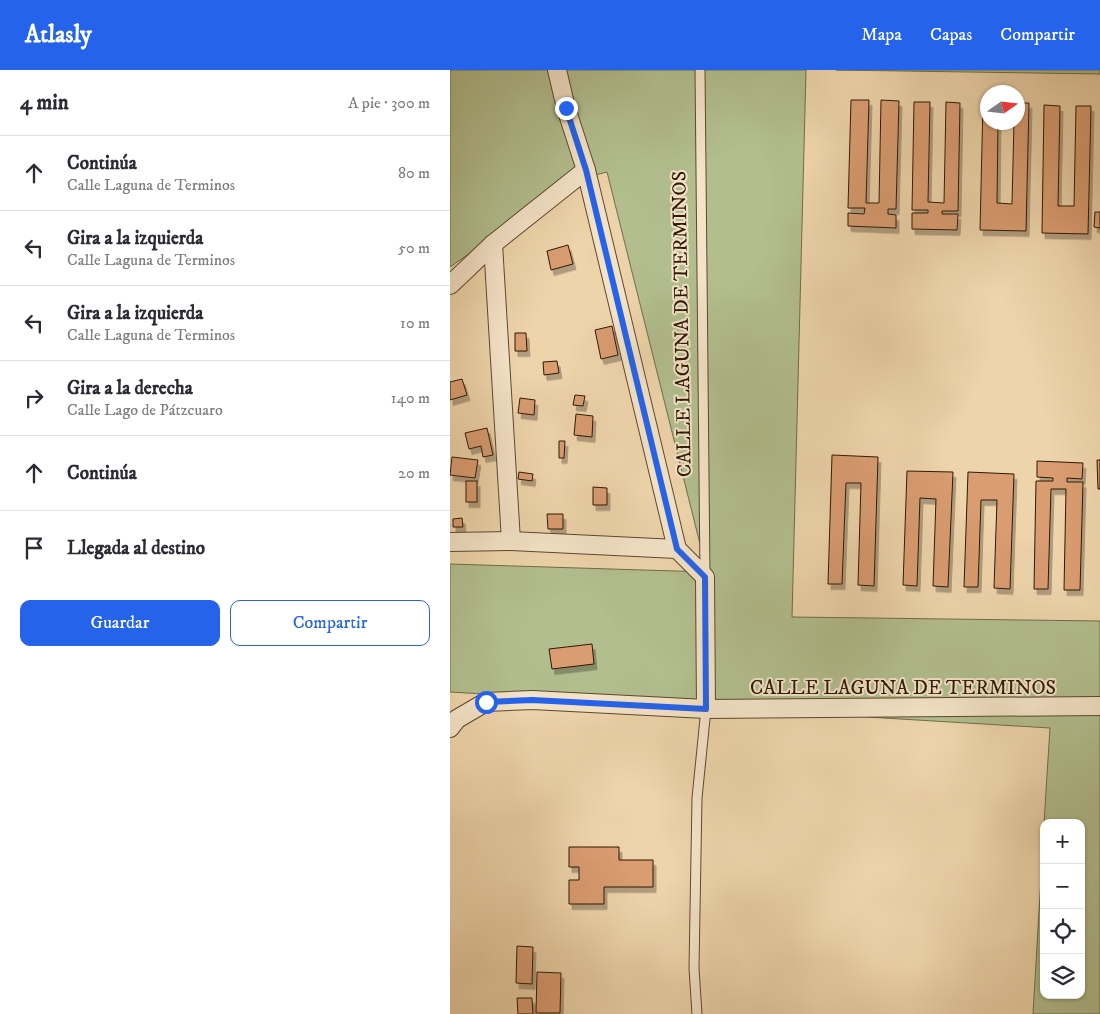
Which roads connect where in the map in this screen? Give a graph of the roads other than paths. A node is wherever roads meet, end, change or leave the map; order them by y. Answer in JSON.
{"nodes":[{"id":1,"x":557,"y":70,"type":"edge"},
{"id":2,"x":700,"y":70,"type":"edge"},
{"id":3,"x":586,"y":170,"type":"junction"},
{"id":4,"x":493,"y":244,"type":"junction"},
{"id":5,"x":450,"y":285,"type":"edge"},
{"id":6,"x":450,"y":542,"type":"edge"},
{"id":7,"x":511,"y":542,"type":"junction"},
{"id":8,"x":677,"y":549,"type":"junction"},
{"id":9,"x":705,"y":577,"type":"junction"},
{"id":10,"x":1100,"y":706,"type":"edge"},
{"id":11,"x":706,"y":709,"type":"junction"},
{"id":12,"x":450,"y":728,"type":"edge"},
{"id":13,"x":697,"y":1014,"type":"edge"}],
"edges":[{"from":1,"to":3,"type":"street"},
{"from":2,"to":9,"type":"lane","name":"CALLE LAGUNA DE TERMINOS"},
{"from":3,"to":4,"type":"street"},
{"from":3,"to":8,"type":"street"},
{"from":4,"to":5,"type":"street"},
{"from":4,"to":7,"type":"street"},
{"from":6,"to":7,"type":"street"},
{"from":7,"to":8,"type":"street"},
{"from":8,"to":9,"type":"street"},
{"from":9,"to":11,"type":"street","name":"CALLE LAGUNA DE TERMINOS"},
{"from":10,"to":11,"type":"street","name":"CALLE LAGUNA DE TERMINOS"},
{"from":11,"to":12,"type":"street","name":"CALLE LAGUNA DE TERMINOS"},
{"from":11,"to":13,"type":"lane"}]}
